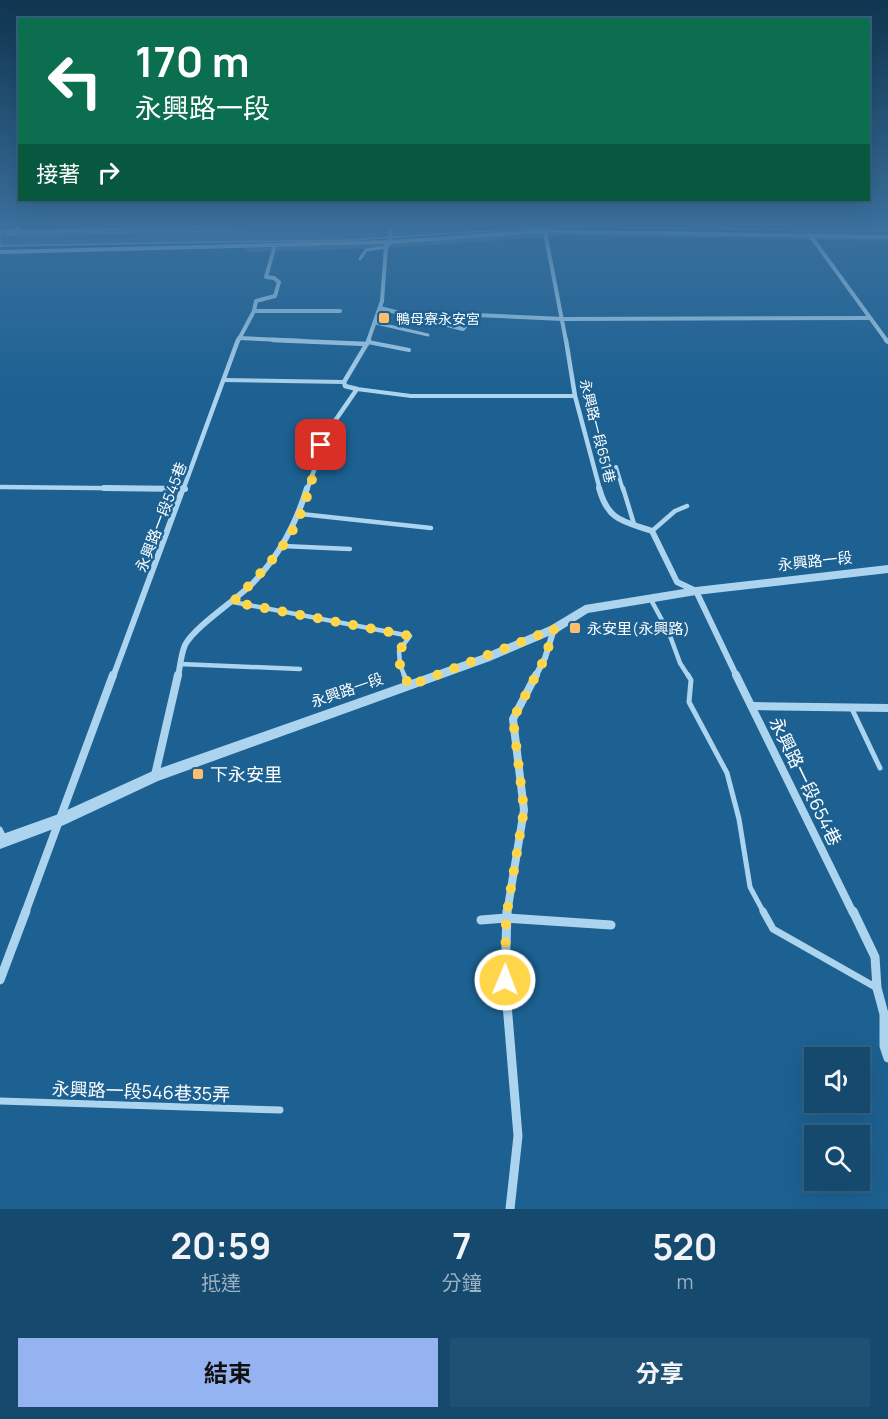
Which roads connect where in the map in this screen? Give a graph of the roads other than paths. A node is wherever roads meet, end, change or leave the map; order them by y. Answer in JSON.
{"nodes":[{"id":1,"x":275,"y":278,"type":"edge"},
{"id":2,"x":386,"y":278,"type":"edge"},
{"id":3,"x":554,"y":278,"type":"edge"},
{"id":4,"x":841,"y":278,"type":"edge"},
{"id":5,"x":380,"y":308,"type":"junction"},
{"id":6,"x":254,"y":311,"type":"junction"},
{"id":7,"x":340,"y":311,"type":"dead end"},
{"id":8,"x":869,"y":318,"type":"junction"},
{"id":9,"x":563,"y":319,"type":"junction"},
{"id":10,"x":376,"y":323,"type":"junction"},
{"id":11,"x":428,"y":335,"type":"dead end"},
{"id":12,"x":240,"y":338,"type":"junction"},
{"id":13,"x":888,"y":342,"type":"edge"},
{"id":14,"x":368,"y":343,"type":"junction"},
{"id":15,"x":409,"y":350,"type":"dead end"},
{"id":16,"x":224,"y":380,"type":"junction"},
{"id":17,"x":344,"y":382,"type":"junction"},
{"id":18,"x":357,"y":389,"type":"junction"},
{"id":19,"x":575,"y":396,"type":"junction"},
{"id":20,"x":616,"y":467,"type":"dead end"},
{"id":21,"x":0,"y":487,"type":"edge"},
{"id":22,"x":185,"y":489,"type":"junction"},
{"id":23,"x":687,"y":506,"type":"dead end"},
{"id":24,"x":301,"y":514,"type":"junction"},
{"id":25,"x":634,"y":524,"type":"junction"},
{"id":26,"x":431,"y":528,"type":"dead end"},
{"id":27,"x":652,"y":531,"type":"junction"},
{"id":28,"x":283,"y":546,"type":"junction"},
{"id":29,"x":350,"y":549,"type":"dead end"},
{"id":30,"x":888,"y":569,"type":"edge"},
{"id":31,"x":696,"y":591,"type":"junction"},
{"id":32,"x":650,"y":598,"type":"junction"},
{"id":33,"x":233,"y":602,"type":"junction"},
{"id":34,"x":554,"y":629,"type":"junction"},
{"id":35,"x":179,"y":664,"type":"junction"},
{"id":36,"x":300,"y":669,"type":"dead end"},
{"id":37,"x":409,"y":686,"type":"junction"},
{"id":38,"x":753,"y":706,"type":"junction"},
{"id":39,"x":851,"y":708,"type":"junction"},
{"id":40,"x":888,"y":708,"type":"edge"},
{"id":41,"x":880,"y":768,"type":"dead end"},
{"id":42,"x":155,"y":776,"type":"junction"},
{"id":43,"x":59,"y":820,"type":"junction"},
{"id":44,"x":2,"y":837,"type":"edge"},
{"id":45,"x":506,"y":918,"type":"junction"},
{"id":46,"x":481,"y":920,"type":"dead end"},
{"id":47,"x":611,"y":925,"type":"dead end"},
{"id":48,"x":0,"y":980,"type":"edge"},
{"id":49,"x":877,"y":988,"type":"junction"},
{"id":50,"x":886,"y":1014,"type":"edge"},
{"id":51,"x":888,"y":1058,"type":"edge"},
{"id":52,"x":0,"y":1101,"type":"edge"},
{"id":53,"x":280,"y":1110,"type":"dead end"},
{"id":54,"x":510,"y":1209,"type":"edge"}],
"edges":[{"from":1,"to":6,"type":"street","name":"永興路一段545巷"},
{"from":2,"to":5,"type":"street"},
{"from":3,"to":9,"type":"street","name":"永興路一段651巷"},
{"from":4,"to":8,"type":"street"},
{"from":5,"to":9,"type":"street"},
{"from":5,"to":10,"type":"street"},
{"from":6,"to":7,"type":"street"},
{"from":6,"to":12,"type":"street","name":"永興路一段545巷"},
{"from":8,"to":9,"type":"street"},
{"from":8,"to":13,"type":"street"},
{"from":9,"to":19,"type":"street","name":"永興路一段651巷"},
{"from":10,"to":11,"type":"lane"},
{"from":10,"to":14,"type":"street"},
{"from":12,"to":14,"type":"street"},
{"from":12,"to":16,"type":"street","name":"永興路一段545巷"},
{"from":14,"to":15,"type":"lane"},
{"from":14,"to":17,"type":"street"},
{"from":16,"to":17,"type":"lane"},
{"from":16,"to":22,"type":"street","name":"永興路一段545巷"},
{"from":17,"to":18,"type":"street"},
{"from":18,"to":19,"type":"lane"},
{"from":18,"to":24,"type":"street"},
{"from":19,"to":25,"type":"street","name":"永興路一段651巷"},
{"from":20,"to":25,"type":"lane"},
{"from":21,"to":22,"type":"street"},
{"from":22,"to":43,"type":"street","name":"永興路一段545巷"},
{"from":23,"to":27,"type":"lane"},
{"from":24,"to":26,"type":"lane"},
{"from":24,"to":28,"type":"street"},
{"from":25,"to":27,"type":"street","name":"永興路一段651巷"},
{"from":27,"to":31,"type":"street"},
{"from":28,"to":29,"type":"lane"},
{"from":28,"to":33,"type":"street"},
{"from":30,"to":31,"type":"street","name":"永興路一段"},
{"from":31,"to":32,"type":"street","name":"永興路一段"},
{"from":31,"to":38,"type":"street","name":"永興路一段654巷"},
{"from":32,"to":34,"type":"street","name":"永興路一段"},
{"from":32,"to":49,"type":"lane"},
{"from":33,"to":35,"type":"street"},
{"from":33,"to":37,"type":"lane"},
{"from":34,"to":37,"type":"street","name":"永興路一段"},
{"from":34,"to":45,"type":"street"},
{"from":35,"to":36,"type":"lane"},
{"from":35,"to":42,"type":"street"},
{"from":37,"to":42,"type":"street","name":"永興路一段"},
{"from":38,"to":39,"type":"street"},
{"from":38,"to":49,"type":"street","name":"永興路一段654巷"},
{"from":39,"to":40,"type":"street"},
{"from":39,"to":41,"type":"lane"},
{"from":42,"to":43,"type":"street","name":"永興路一段"},
{"from":43,"to":44,"type":"street","name":"永興路一段"},
{"from":43,"to":48,"type":"street","name":"永興路一段545巷"},
{"from":45,"to":46,"type":"street"},
{"from":45,"to":47,"type":"street"},
{"from":45,"to":54,"type":"street"},
{"from":49,"to":50,"type":"street","name":"永興路一段654巷"},
{"from":50,"to":51,"type":"street","name":"永興路一段654巷"},
{"from":52,"to":53,"type":"lane","name":"永興路一段546巷35弄"}]}
